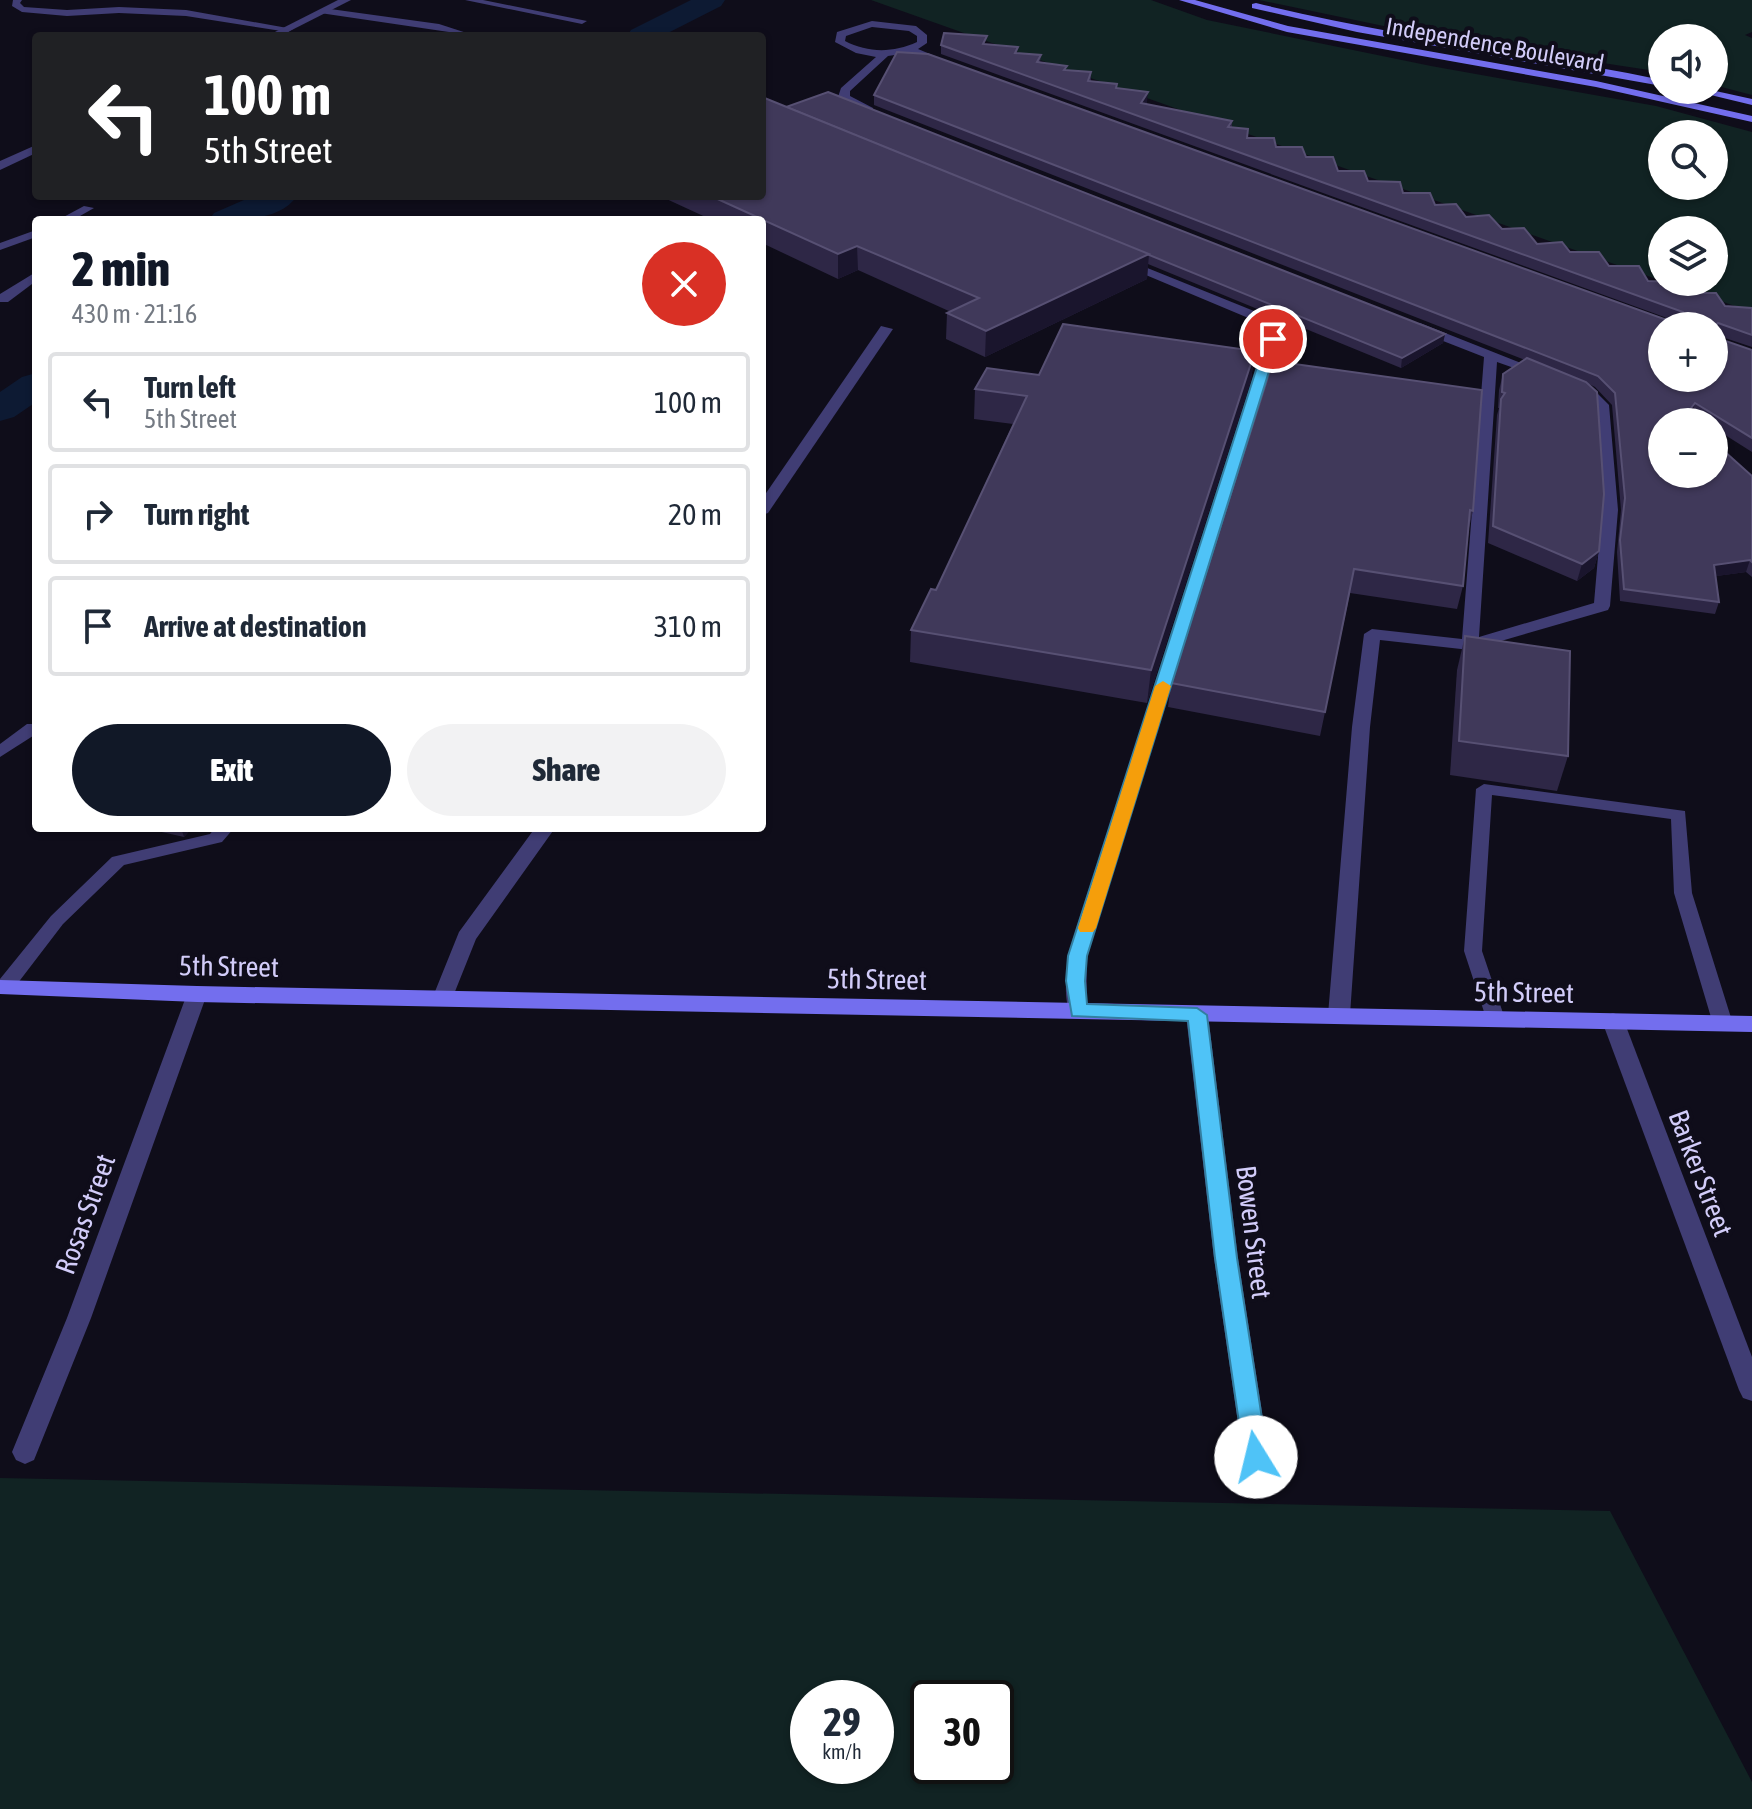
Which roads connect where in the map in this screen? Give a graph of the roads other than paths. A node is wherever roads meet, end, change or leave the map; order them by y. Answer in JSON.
{"nodes":[{"id":1,"x":18,"y":0,"type":"edge"},
{"id":2,"x":125,"y":0,"type":"edge"},
{"id":3,"x":346,"y":0,"type":"edge"},
{"id":4,"x":469,"y":0,"type":"edge"},
{"id":5,"x":1184,"y":0,"type":"edge"},
{"id":6,"x":1244,"y":3,"type":"dead end"},
{"id":7,"x":119,"y":10,"type":"junction"},
{"id":8,"x":323,"y":11,"type":"junction"},
{"id":9,"x":582,"y":21,"type":"dead end"},
{"id":10,"x":288,"y":29,"type":"junction"},
{"id":11,"x":281,"y":32,"type":"edge"},
{"id":12,"x":457,"y":32,"type":"edge"},
{"id":13,"x":911,"y":50,"type":"junction"},
{"id":14,"x":886,"y":53,"type":"junction"},
{"id":15,"x":955,"y":66,"type":"edge"},
{"id":16,"x":1605,"y":70,"type":"junction"},
{"id":17,"x":1648,"y":80,"type":"edge"},
{"id":18,"x":1596,"y":84,"type":"junction"},
{"id":19,"x":1728,"y":97,"type":"edge"},
{"id":20,"x":1752,"y":102,"type":"edge"},
{"id":21,"x":878,"y":113,"type":"edge"},
{"id":22,"x":1752,"y":119,"type":"edge"},
{"id":23,"x":32,"y":150,"type":"edge"},
{"id":24,"x":0,"y":166,"type":"edge"},
{"id":25,"x":88,"y":208,"type":"dead end"},
{"id":26,"x":72,"y":216,"type":"edge"},
{"id":27,"x":32,"y":235,"type":"edge"},
{"id":28,"x":0,"y":247,"type":"edge"},
{"id":29,"x":1107,"y":255,"type":"edge"},
{"id":30,"x":32,"y":279,"type":"edge"},
{"id":31,"x":0,"y":298,"type":"edge"},
{"id":32,"x":1403,"y":321,"type":"edge"},
{"id":33,"x":886,"y":329,"type":"dead end"},
{"id":34,"x":1491,"y":355,"type":"junction"},
{"id":35,"x":766,"y":504,"type":"edge"},
{"id":36,"x":1470,"y":645,"type":"junction"},
{"id":37,"x":32,"y":729,"type":"edge"},
{"id":38,"x":0,"y":752,"type":"edge"},
{"id":39,"x":221,"y":832,"type":"edge"},
{"id":40,"x":542,"y":832,"type":"edge"},
{"id":41,"x":2,"y":987,"type":"edge"},
{"id":42,"x":197,"y":994,"type":"junction"},
{"id":43,"x":443,"y":999,"type":"junction"},
{"id":44,"x":1078,"y":1011,"type":"junction"},
{"id":45,"x":1197,"y":1015,"type":"junction"},
{"id":46,"x":1339,"y":1015,"type":"junction"},
{"id":47,"x":1495,"y":1019,"type":"junction"},
{"id":48,"x":1613,"y":1021,"type":"junction"},
{"id":49,"x":1723,"y":1024,"type":"junction"},
{"id":50,"x":1752,"y":1024,"type":"edge"},
{"id":51,"x":1752,"y":1390,"type":"edge"},
{"id":52,"x":25,"y":1452,"type":"dead end"},
{"id":53,"x":1256,"y":1457,"type":"dead end"}],
"edges":[{"from":1,"to":7,"type":"lane"},
{"from":2,"to":7,"type":"lane"},
{"from":3,"to":8,"type":"street"},
{"from":4,"to":9,"type":"lane"},
{"from":5,"to":18,"type":"main road","name":"Independence Boulevard"},
{"from":6,"to":16,"type":"main road","name":"Independence Boulevard"},
{"from":7,"to":10,"type":"lane"},
{"from":8,"to":10,"type":"street"},
{"from":8,"to":12,"type":"lane"},
{"from":10,"to":11,"type":"street"},
{"from":13,"to":14,"type":"street"},
{"from":13,"to":14,"type":"street"},
{"from":13,"to":15,"type":"street"},
{"from":14,"to":21,"type":"street"},
{"from":16,"to":17,"type":"main road","name":"Independence Boulevard"},
{"from":16,"to":18,"type":"main road"},
{"from":18,"to":22,"type":"main road","name":"Independence Boulevard"},
{"from":19,"to":20,"type":"main road"},
{"from":23,"to":24,"type":"street"},
{"from":25,"to":26,"type":"lane"},
{"from":27,"to":28,"type":"lane"},
{"from":29,"to":44,"type":"lane"},
{"from":30,"to":31,"type":"lane"},
{"from":32,"to":34,"type":"street"},
{"from":33,"to":35,"type":"street"},
{"from":34,"to":36,"type":"street"},
{"from":34,"to":36,"type":"street"},
{"from":36,"to":46,"type":"street"},
{"from":37,"to":38,"type":"lane"},
{"from":39,"to":41,"type":"lane"},
{"from":40,"to":43,"type":"street"},
{"from":41,"to":42,"type":"main road","name":"5th Street"},
{"from":42,"to":43,"type":"main road","name":"5th Street"},
{"from":42,"to":52,"type":"street","name":"Rosas Street"},
{"from":43,"to":44,"type":"main road","name":"5th Street"},
{"from":44,"to":45,"type":"main road","name":"5th Street"},
{"from":45,"to":46,"type":"main road","name":"5th Street"},
{"from":45,"to":53,"type":"street","name":"Bowen Street"},
{"from":46,"to":47,"type":"main road","name":"5th Street"},
{"from":47,"to":48,"type":"main road","name":"5th Street"},
{"from":47,"to":49,"type":"lane"},
{"from":48,"to":49,"type":"main road","name":"5th Street"},
{"from":48,"to":51,"type":"street","name":"Barker Street"},
{"from":49,"to":50,"type":"main road","name":"5th Street"}]}
